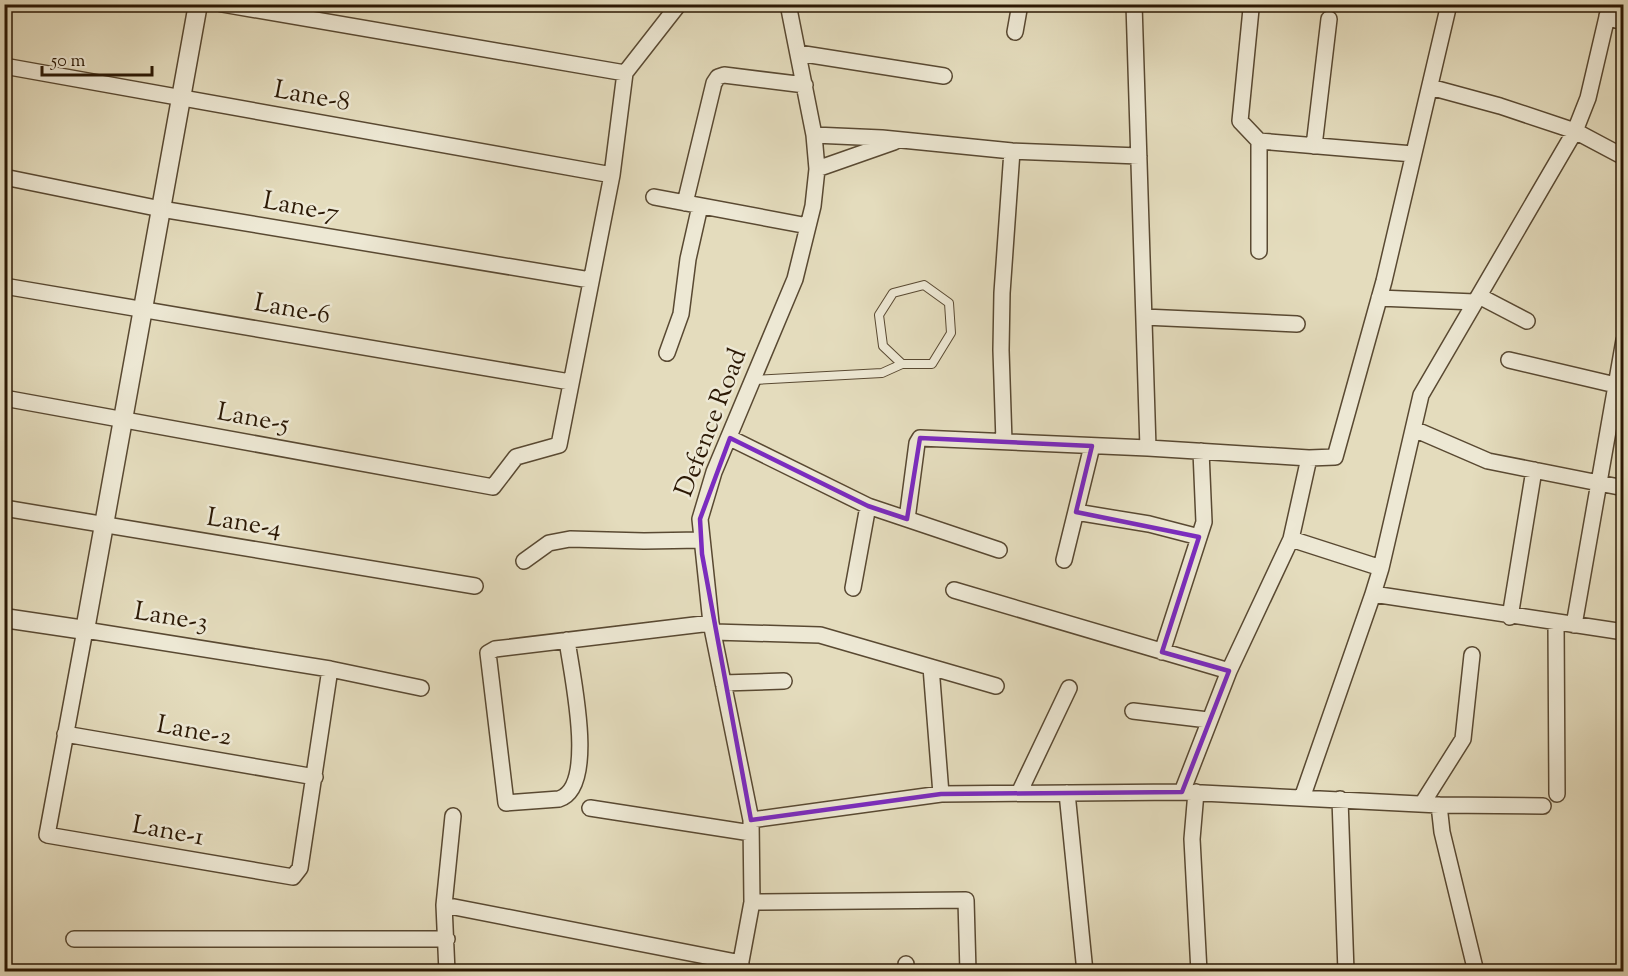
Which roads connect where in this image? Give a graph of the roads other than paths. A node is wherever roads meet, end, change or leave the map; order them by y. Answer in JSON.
{"nodes":[{"id":1,"x":198,"y":4,"type":"edge"},
{"id":2,"x":222,"y":4,"type":"edge"},
{"id":3,"x":679,"y":4,"type":"edge"},
{"id":4,"x":788,"y":4,"type":"edge"},
{"id":5,"x":1020,"y":4,"type":"edge"},
{"id":6,"x":1134,"y":4,"type":"edge"},
{"id":7,"x":1247,"y":4,"type":"edge"},
{"id":8,"x":1449,"y":4,"type":"edge"},
{"id":9,"x":1608,"y":10,"type":"edge"},
{"id":10,"x":1329,"y":19,"type":"dead end"},
{"id":11,"x":1623,"y":22,"type":"edge"},
{"id":12,"x":1015,"y":32,"type":"dead end"},
{"id":13,"x":798,"y":53,"type":"junction"},
{"id":14,"x":4,"y":66,"type":"edge"},
{"id":15,"x":626,"y":73,"type":"junction"},
{"id":16,"x":944,"y":76,"type":"dead end"},
{"id":17,"x":805,"y":85,"type":"junction"},
{"id":18,"x":1430,"y":87,"type":"junction"},
{"id":19,"x":181,"y":98,"type":"junction"},
{"id":20,"x":1575,"y":131,"type":"junction"},
{"id":21,"x":814,"y":135,"type":"junction"},
{"id":22,"x":900,"y":140,"type":"junction"},
{"id":23,"x":1259,"y":141,"type":"junction"},
{"id":24,"x":1314,"y":146,"type":"junction"},
{"id":25,"x":1012,"y":151,"type":"junction"},
{"id":26,"x":1413,"y":154,"type":"junction"},
{"id":27,"x":1139,"y":156,"type":"junction"},
{"id":28,"x":1623,"y":157,"type":"edge"},
{"id":29,"x":817,"y":169,"type":"junction"},
{"id":30,"x":612,"y":175,"type":"junction"},
{"id":31,"x":4,"y":177,"type":"edge"},
{"id":32,"x":654,"y":197,"type":"dead end"},
{"id":33,"x":693,"y":205,"type":"junction"},
{"id":34,"x":161,"y":208,"type":"junction"},
{"id":35,"x":808,"y":226,"type":"junction"},
{"id":36,"x":1259,"y":251,"type":"dead end"},
{"id":37,"x":590,"y":280,"type":"junction"},
{"id":38,"x":4,"y":286,"type":"edge"},
{"id":39,"x":1379,"y":298,"type":"junction"},
{"id":40,"x":1477,"y":299,"type":"junction"},
{"id":41,"x":143,"y":308,"type":"junction"},
{"id":42,"x":1144,"y":317,"type":"junction"},
{"id":43,"x":1527,"y":321,"type":"dead end"},
{"id":44,"x":1297,"y":324,"type":"dead end"},
{"id":45,"x":1623,"y":340,"type":"edge"},
{"id":46,"x":667,"y":353,"type":"dead end"},
{"id":47,"x":1509,"y":360,"type":"dead end"},
{"id":48,"x":902,"y":364,"type":"junction"},
{"id":49,"x":754,"y":380,"type":"junction"},
{"id":50,"x":570,"y":382,"type":"junction"},
{"id":51,"x":1620,"y":386,"type":"edge"},
{"id":52,"x":4,"y":398,"type":"edge"},
{"id":53,"x":123,"y":419,"type":"junction"},
{"id":54,"x":1413,"y":429,"type":"junction"},
{"id":55,"x":730,"y":438,"type":"junction"},
{"id":56,"x":1004,"y":442,"type":"junction"},
{"id":57,"x":1092,"y":446,"type":"junction"},
{"id":58,"x":1148,"y":448,"type":"junction"},
{"id":59,"x":1201,"y":451,"type":"junction"},
{"id":60,"x":1309,"y":458,"type":"junction"},
{"id":61,"x":1534,"y":470,"type":"junction"},
{"id":62,"x":1599,"y":483,"type":"junction"},
{"id":63,"x":1623,"y":488,"type":"edge"},
{"id":64,"x":868,"y":506,"type":"junction"},
{"id":65,"x":4,"y":508,"type":"edge"},
{"id":66,"x":1076,"y":512,"type":"junction"},
{"id":67,"x":907,"y":519,"type":"junction"},
{"id":68,"x":104,"y":526,"type":"junction"},
{"id":69,"x":1199,"y":537,"type":"junction"},
{"id":70,"x":1291,"y":539,"type":"junction"},
{"id":71,"x":701,"y":540,"type":"junction"},
{"id":72,"x":999,"y":550,"type":"dead end"},
{"id":73,"x":1064,"y":560,"type":"dead end"},
{"id":74,"x":524,"y":561,"type":"dead end"},
{"id":75,"x":1381,"y":568,"type":"junction"},
{"id":76,"x":475,"y":586,"type":"dead end"},
{"id":77,"x":853,"y":588,"type":"dead end"},
{"id":78,"x":954,"y":590,"type":"dead end"},
{"id":79,"x":1373,"y":594,"type":"junction"},
{"id":80,"x":1510,"y":617,"type":"junction"},
{"id":81,"x":4,"y":618,"type":"edge"},
{"id":82,"x":1556,"y":623,"type":"junction"},
{"id":83,"x":1574,"y":626,"type":"junction"},
{"id":84,"x":712,"y":627,"type":"junction"},
{"id":85,"x":85,"y":630,"type":"junction"},
{"id":86,"x":1623,"y":632,"type":"edge"},
{"id":87,"x":567,"y":640,"type":"junction"},
{"id":88,"x":1162,"y":652,"type":"junction"},
{"id":89,"x":1472,"y":655,"type":"dead end"},
{"id":90,"x":931,"y":667,"type":"junction"},
{"id":91,"x":330,"y":669,"type":"junction"},
{"id":92,"x":1229,"y":671,"type":"junction"},
{"id":93,"x":784,"y":681,"type":"dead end"},
{"id":94,"x":723,"y":683,"type":"junction"},
{"id":95,"x":996,"y":686,"type":"dead end"},
{"id":96,"x":421,"y":688,"type":"dead end"},
{"id":97,"x":1069,"y":688,"type":"dead end"},
{"id":98,"x":1133,"y":711,"type":"dead end"},
{"id":99,"x":1208,"y":720,"type":"junction"},
{"id":100,"x":65,"y":734,"type":"junction"},
{"id":101,"x":315,"y":777,"type":"junction"},
{"id":102,"x":1189,"y":792,"type":"junction"},
{"id":103,"x":1019,"y":793,"type":"junction"},
{"id":104,"x":1067,"y":793,"type":"junction"},
{"id":105,"x":941,"y":794,"type":"junction"},
{"id":106,"x":1557,"y":794,"type":"dead end"},
{"id":107,"x":1302,"y":798,"type":"junction"},
{"id":108,"x":1340,"y":799,"type":"junction"},
{"id":109,"x":1422,"y":804,"type":"junction"},
{"id":110,"x":1439,"y":805,"type":"junction"},
{"id":111,"x":1543,"y":806,"type":"dead end"},
{"id":112,"x":590,"y":808,"type":"dead end"},
{"id":113,"x":453,"y":816,"type":"dead end"},
{"id":114,"x":751,"y":827,"type":"junction"},
{"id":115,"x":752,"y":902,"type":"junction"},
{"id":116,"x":444,"y":905,"type":"junction"},
{"id":117,"x":74,"y":939,"type":"dead end"},
{"id":118,"x":447,"y":939,"type":"junction"},
{"id":119,"x":740,"y":967,"type":"edge"},
{"id":120,"x":447,"y":972,"type":"edge"},
{"id":121,"x":968,"y":972,"type":"edge"},
{"id":122,"x":1085,"y":972,"type":"edge"},
{"id":123,"x":1199,"y":972,"type":"edge"},
{"id":124,"x":1346,"y":972,"type":"edge"},
{"id":125,"x":1476,"y":972,"type":"edge"}],
"edges":[{"from":1,"to":19,"type":"street"},
{"from":2,"to":15,"type":"street"},
{"from":3,"to":15,"type":"street"},
{"from":4,"to":13,"type":"street","name":"Defence Road"},
{"from":5,"to":12,"type":"street"},
{"from":6,"to":27,"type":"street"},
{"from":7,"to":23,"type":"street"},
{"from":8,"to":18,"type":"street"},
{"from":9,"to":11,"type":"street"},
{"from":9,"to":20,"type":"street"},
{"from":10,"to":24,"type":"street"},
{"from":13,"to":16,"type":"street"},
{"from":13,"to":17,"type":"street","name":"Defence Road"},
{"from":14,"to":19,"type":"street","name":"Lane-8"},
{"from":15,"to":30,"type":"street"},
{"from":17,"to":21,"type":"street","name":"Defence Road"},
{"from":17,"to":33,"type":"street"},
{"from":18,"to":20,"type":"street"},
{"from":18,"to":26,"type":"street"},
{"from":19,"to":30,"type":"street","name":"Lane-8"},
{"from":19,"to":34,"type":"street"},
{"from":20,"to":28,"type":"street"},
{"from":20,"to":40,"type":"street"},
{"from":21,"to":22,"type":"street"},
{"from":21,"to":29,"type":"street","name":"Defence Road"},
{"from":22,"to":25,"type":"street"},
{"from":22,"to":29,"type":"street"},
{"from":23,"to":24,"type":"street"},
{"from":23,"to":36,"type":"street"},
{"from":24,"to":26,"type":"street"},
{"from":25,"to":27,"type":"street"},
{"from":25,"to":56,"type":"street"},
{"from":26,"to":39,"type":"street"},
{"from":27,"to":42,"type":"street"},
{"from":29,"to":35,"type":"street","name":"Defence Road"},
{"from":30,"to":37,"type":"street"},
{"from":31,"to":34,"type":"street","name":"Lane-7"},
{"from":32,"to":33,"type":"street"},
{"from":33,"to":35,"type":"street"},
{"from":33,"to":46,"type":"street"},
{"from":34,"to":37,"type":"street","name":"Lane-7"},
{"from":34,"to":41,"type":"street"},
{"from":35,"to":49,"type":"street","name":"Defence Road"},
{"from":37,"to":50,"type":"street"},
{"from":38,"to":41,"type":"street","name":"Lane-6"},
{"from":39,"to":40,"type":"street"},
{"from":39,"to":60,"type":"street"},
{"from":40,"to":43,"type":"street"},
{"from":40,"to":54,"type":"street"},
{"from":41,"to":50,"type":"street","name":"Lane-6"},
{"from":41,"to":53,"type":"street"},
{"from":42,"to":44,"type":"street"},
{"from":42,"to":58,"type":"street"},
{"from":45,"to":51,"type":"street"},
{"from":47,"to":51,"type":"street"},
{"from":48,"to":48,"type":"lane"},
{"from":48,"to":49,"type":"lane"},
{"from":49,"to":55,"type":"street","name":"Defence Road"},
{"from":50,"to":53,"type":"street","name":"Lane-5"},
{"from":51,"to":62,"type":"street"},
{"from":52,"to":53,"type":"street","name":"Lane-5"},
{"from":53,"to":68,"type":"street"},
{"from":54,"to":61,"type":"street"},
{"from":54,"to":75,"type":"street"},
{"from":55,"to":64,"type":"street"},
{"from":55,"to":71,"type":"street","name":"Defence Road"},
{"from":56,"to":57,"type":"street"},
{"from":56,"to":67,"type":"street"},
{"from":57,"to":58,"type":"street"},
{"from":57,"to":66,"type":"street"},
{"from":58,"to":59,"type":"street"},
{"from":59,"to":60,"type":"street"},
{"from":59,"to":69,"type":"street"},
{"from":60,"to":70,"type":"street"},
{"from":61,"to":62,"type":"street"},
{"from":61,"to":80,"type":"street"},
{"from":62,"to":63,"type":"street"},
{"from":62,"to":83,"type":"street"},
{"from":64,"to":67,"type":"street"},
{"from":64,"to":77,"type":"street"},
{"from":65,"to":68,"type":"street","name":"Lane-4"},
{"from":66,"to":69,"type":"street"},
{"from":66,"to":73,"type":"street"},
{"from":67,"to":72,"type":"street"},
{"from":68,"to":76,"type":"street","name":"Lane-4"},
{"from":68,"to":85,"type":"street"},
{"from":69,"to":88,"type":"street"},
{"from":70,"to":75,"type":"street"},
{"from":70,"to":92,"type":"street"},
{"from":71,"to":74,"type":"street"},
{"from":71,"to":84,"type":"street","name":"Defence Road"},
{"from":75,"to":79,"type":"street"},
{"from":78,"to":88,"type":"street"},
{"from":79,"to":80,"type":"street"},
{"from":79,"to":107,"type":"street"},
{"from":80,"to":82,"type":"street"},
{"from":81,"to":85,"type":"street","name":"Lane-3"},
{"from":82,"to":83,"type":"street"},
{"from":82,"to":106,"type":"street"},
{"from":83,"to":86,"type":"street"},
{"from":84,"to":87,"type":"street"},
{"from":84,"to":90,"type":"street"},
{"from":84,"to":94,"type":"street","name":"Defence Road"},
{"from":85,"to":91,"type":"street","name":"Lane-3"},
{"from":85,"to":100,"type":"street"},
{"from":87,"to":87,"type":"street"},
{"from":88,"to":92,"type":"street"},
{"from":89,"to":109,"type":"street"},
{"from":90,"to":95,"type":"street"},
{"from":90,"to":105,"type":"street"},
{"from":91,"to":96,"type":"street","name":"Lane-3"},
{"from":91,"to":101,"type":"street"},
{"from":92,"to":99,"type":"street"},
{"from":93,"to":94,"type":"street"},
{"from":94,"to":114,"type":"street","name":"Defence Road"},
{"from":97,"to":103,"type":"street"},
{"from":98,"to":99,"type":"street"},
{"from":99,"to":102,"type":"street"},
{"from":100,"to":101,"type":"street","name":"Lane-2"},
{"from":100,"to":101,"type":"street","name":"Lane-1"},
{"from":102,"to":104,"type":"street"},
{"from":102,"to":107,"type":"street"},
{"from":102,"to":123,"type":"street"},
{"from":103,"to":104,"type":"street"},
{"from":103,"to":105,"type":"street"},
{"from":104,"to":122,"type":"street"},
{"from":105,"to":114,"type":"street"},
{"from":107,"to":108,"type":"street"},
{"from":108,"to":109,"type":"street"},
{"from":108,"to":124,"type":"street"},
{"from":109,"to":110,"type":"street"},
{"from":110,"to":111,"type":"street"},
{"from":110,"to":125,"type":"street"},
{"from":112,"to":114,"type":"street"},
{"from":113,"to":116,"type":"street"},
{"from":114,"to":115,"type":"street","name":"Defence Road"},
{"from":115,"to":119,"type":"street","name":"Defence Road"},
{"from":115,"to":121,"type":"street"},
{"from":116,"to":118,"type":"street"},
{"from":116,"to":119,"type":"street"},
{"from":117,"to":118,"type":"street"},
{"from":118,"to":120,"type":"street"}]}
